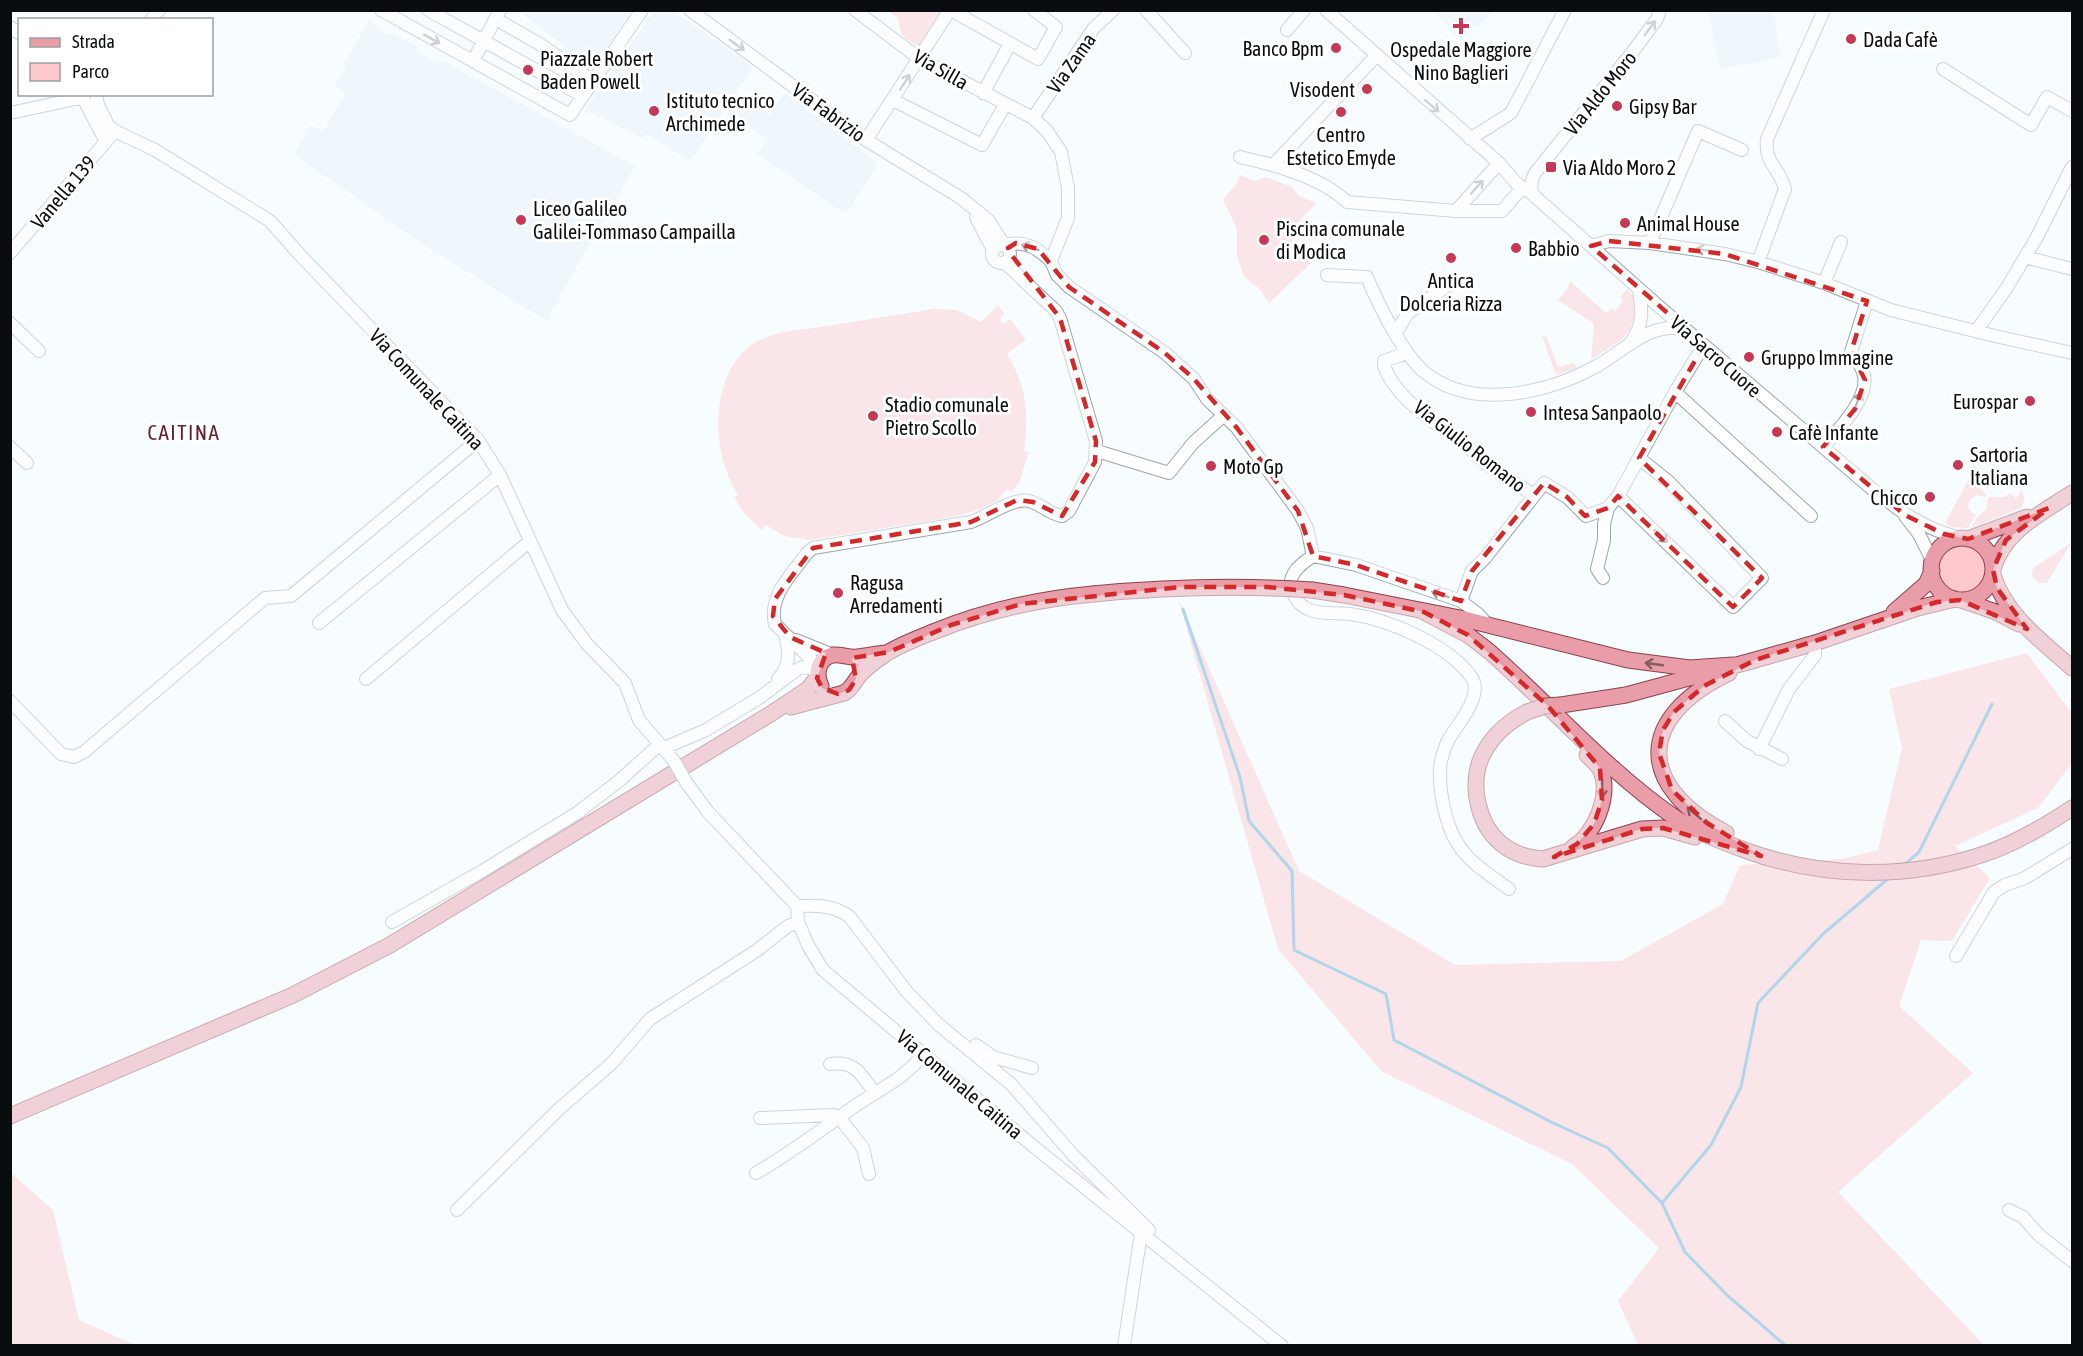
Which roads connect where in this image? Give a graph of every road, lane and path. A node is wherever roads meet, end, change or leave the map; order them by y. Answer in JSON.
{"nodes":[{"id":1,"x":381,"y":10,"type":"edge"},
{"id":2,"x":428,"y":10,"type":"edge"},
{"id":3,"x":642,"y":10,"type":"edge"},
{"id":4,"x":690,"y":10,"type":"edge"},
{"id":5,"x":855,"y":10,"type":"edge"},
{"id":6,"x":951,"y":10,"type":"edge"},
{"id":7,"x":1034,"y":10,"type":"edge"},
{"id":8,"x":1113,"y":10,"type":"edge"},
{"id":9,"x":1304,"y":10,"type":"edge"},
{"id":10,"x":1326,"y":10,"type":"edge"},
{"id":11,"x":1564,"y":10,"type":"edge"},
{"id":12,"x":1660,"y":10,"type":"edge"},
{"id":13,"x":1824,"y":10,"type":"edge"},
{"id":14,"x":1148,"y":11,"type":"edge"},
{"id":15,"x":496,"y":19,"type":"edge"},
{"id":16,"x":1287,"y":30,"type":"dead end"},
{"id":17,"x":483,"y":41,"type":"junction"},
{"id":18,"x":1010,"y":44,"type":"junction"},
{"id":19,"x":1185,"y":53,"type":"dead end"},
{"id":20,"x":1376,"y":56,"type":"junction"},
{"id":21,"x":920,"y":59,"type":"junction"},
{"id":22,"x":473,"y":61,"type":"junction"},
{"id":23,"x":1943,"y":69,"type":"dead end"},
{"id":24,"x":596,"y":77,"type":"junction"},
{"id":25,"x":983,"y":93,"type":"junction"},
{"id":26,"x":96,"y":96,"type":"edge"},
{"id":27,"x":583,"y":96,"type":"junction"},
{"id":28,"x":893,"y":100,"type":"junction"},
{"id":29,"x":1005,"y":105,"type":"junction"},
{"id":30,"x":2073,"y":111,"type":"edge"},
{"id":31,"x":10,"y":113,"type":"edge"},
{"id":32,"x":1033,"y":118,"type":"junction"},
{"id":33,"x":115,"y":131,"type":"junction"},
{"id":34,"x":1470,"y":139,"type":"junction"},
{"id":35,"x":866,"y":140,"type":"junction"},
{"id":36,"x":106,"y":142,"type":"junction"},
{"id":37,"x":1742,"y":150,"type":"dead end"},
{"id":38,"x":1240,"y":157,"type":"dead end"},
{"id":39,"x":1498,"y":163,"type":"junction"},
{"id":40,"x":1273,"y":165,"type":"junction"},
{"id":41,"x":1535,"y":173,"type":"junction"},
{"id":42,"x":2071,"y":175,"type":"edge"},
{"id":43,"x":1511,"y":176,"type":"junction"},
{"id":44,"x":1527,"y":191,"type":"junction"},
{"id":45,"x":1456,"y":211,"type":"junction"},
{"id":46,"x":1841,"y":242,"type":"dead end"},
{"id":47,"x":1650,"y":243,"type":"junction"},
{"id":48,"x":1592,"y":246,"type":"junction"},
{"id":49,"x":1004,"y":252,"type":"junction"},
{"id":50,"x":10,"y":253,"type":"edge"},
{"id":51,"x":2025,"y":257,"type":"junction"},
{"id":52,"x":1050,"y":261,"type":"junction"},
{"id":53,"x":1758,"y":262,"type":"junction"},
{"id":54,"x":2073,"y":269,"type":"edge"},
{"id":55,"x":1327,"y":275,"type":"dead end"},
{"id":56,"x":1454,"y":281,"type":"dead end"},
{"id":57,"x":1824,"y":283,"type":"junction"},
{"id":58,"x":1639,"y":288,"type":"junction"},
{"id":59,"x":1867,"y":300,"type":"junction"},
{"id":60,"x":1661,"y":308,"type":"junction"},
{"id":61,"x":1642,"y":320,"type":"junction"},
{"id":62,"x":10,"y":323,"type":"edge"},
{"id":63,"x":1685,"y":330,"type":"junction"},
{"id":64,"x":1652,"y":331,"type":"junction"},
{"id":65,"x":1976,"y":331,"type":"junction"},
{"id":66,"x":1396,"y":332,"type":"junction"},
{"id":67,"x":1704,"y":345,"type":"junction"},
{"id":68,"x":1628,"y":346,"type":"junction"},
{"id":69,"x":39,"y":351,"type":"dead end"},
{"id":70,"x":1407,"y":353,"type":"junction"},
{"id":71,"x":2073,"y":353,"type":"edge"},
{"id":72,"x":1675,"y":392,"type":"junction"},
{"id":73,"x":1224,"y":415,"type":"junction"},
{"id":74,"x":478,"y":440,"type":"junction"},
{"id":75,"x":10,"y":447,"type":"edge"},
{"id":76,"x":1823,"y":447,"type":"junction"},
{"id":77,"x":1097,"y":451,"type":"junction"},
{"id":78,"x":1639,"y":458,"type":"junction"},
{"id":79,"x":27,"y":463,"type":"dead end"},
{"id":80,"x":500,"y":475,"type":"junction"},
{"id":81,"x":2073,"y":493,"type":"edge"},
{"id":82,"x":1534,"y":496,"type":"junction"},
{"id":83,"x":1618,"y":496,"type":"junction"},
{"id":84,"x":1608,"y":508,"type":"junction"},
{"id":85,"x":2049,"y":508,"type":"junction"},
{"id":86,"x":1905,"y":515,"type":"junction"},
{"id":87,"x":1811,"y":516,"type":"dead end"},
{"id":88,"x":1965,"y":538,"type":"junction"},
{"id":89,"x":530,"y":541,"type":"junction"},
{"id":90,"x":1314,"y":556,"type":"junction"},
{"id":91,"x":1932,"y":567,"type":"junction"},
{"id":92,"x":1993,"y":572,"type":"junction"},
{"id":93,"x":1603,"y":578,"type":"dead end"},
{"id":94,"x":1957,"y":599,"type":"junction"},
{"id":95,"x":1461,"y":601,"type":"junction"},
{"id":96,"x":1424,"y":612,"type":"junction"},
{"id":97,"x":1884,"y":620,"type":"junction"},
{"id":98,"x":319,"y":623,"type":"dead end"},
{"id":99,"x":1488,"y":625,"type":"junction"},
{"id":100,"x":2027,"y":628,"type":"junction"},
{"id":101,"x":787,"y":635,"type":"junction"},
{"id":102,"x":1815,"y":644,"type":"junction"},
{"id":103,"x":889,"y":652,"type":"junction"},
{"id":104,"x":840,"y":656,"type":"junction"},
{"id":105,"x":1755,"y":660,"type":"junction"},
{"id":106,"x":1733,"y":665,"type":"junction"},
{"id":107,"x":2073,"y":668,"type":"edge"},
{"id":108,"x":818,"y":672,"type":"junction"},
{"id":109,"x":1519,"y":678,"type":"junction"},
{"id":110,"x":366,"y":679,"type":"dead end"},
{"id":111,"x":856,"y":679,"type":"junction"},
{"id":112,"x":765,"y":694,"type":"junction"},
{"id":113,"x":838,"y":694,"type":"junction"},
{"id":114,"x":10,"y":701,"type":"edge"},
{"id":115,"x":772,"y":713,"type":"junction"},
{"id":116,"x":1725,"y":721,"type":"dead end"},
{"id":117,"x":662,"y":746,"type":"junction"},
{"id":118,"x":1759,"y":749,"type":"junction"},
{"id":119,"x":1782,"y":759,"type":"dead end"},
{"id":120,"x":2073,"y":808,"type":"edge"},
{"id":121,"x":2073,"y":849,"type":"edge"},
{"id":122,"x":1761,"y":856,"type":"junction"},
{"id":123,"x":1554,"y":857,"type":"junction"},
{"id":124,"x":1509,"y":889,"type":"dead end"},
{"id":125,"x":797,"y":906,"type":"junction"},
{"id":126,"x":392,"y":922,"type":"dead end"},
{"id":127,"x":798,"y":922,"type":"junction"},
{"id":128,"x":1956,"y":956,"type":"dead end"},
{"id":129,"x":958,"y":1038,"type":"junction"},
{"id":130,"x":924,"y":1053,"type":"junction"},
{"id":131,"x":830,"y":1064,"type":"dead end"},
{"id":132,"x":1032,"y":1068,"type":"dead end"},
{"id":133,"x":875,"y":1093,"type":"junction"},
{"id":134,"x":10,"y":1116,"type":"edge"},
{"id":135,"x":839,"y":1117,"type":"junction"},
{"id":136,"x":760,"y":1118,"type":"dead end"},
{"id":137,"x":756,"y":1173,"type":"dead end"},
{"id":138,"x":869,"y":1173,"type":"dead end"},
{"id":139,"x":1118,"y":1208,"type":"junction"},
{"id":140,"x":456,"y":1210,"type":"dead end"},
{"id":141,"x":2009,"y":1210,"type":"dead end"},
{"id":142,"x":1141,"y":1233,"type":"junction"},
{"id":143,"x":2073,"y":1262,"type":"edge"},
{"id":144,"x":1124,"y":1346,"type":"edge"},
{"id":145,"x":1283,"y":1346,"type":"edge"}],
"edges":[{"from":1,"to":22,"type":"street","one_way":true},
{"from":2,"to":17,"type":"street"},
{"from":3,"to":24,"type":"street"},
{"from":4,"to":35,"type":"street","name":"Via Fabrizio","one_way":true},
{"from":5,"to":21,"type":"street","name":"Via Silla"},
{"from":6,"to":18,"type":"street"},
{"from":6,"to":21,"type":"street"},
{"from":7,"to":18,"type":"street"},
{"from":8,"to":32,"type":"street","name":"Via Zama"},
{"from":9,"to":16,"type":"street"},
{"from":10,"to":20,"type":"street"},
{"from":11,"to":34,"type":"street"},
{"from":41,"to":12,"type":"street","name":"Via Aldo Moro","one_way":true},
{"from":13,"to":53,"type":"street"},
{"from":14,"to":19,"type":"street"},
{"from":15,"to":17,"type":"street"},
{"from":15,"to":24,"type":"street"},
{"from":17,"to":22,"type":"street"},
{"from":17,"to":27,"type":"street"},
{"from":18,"to":25,"type":"street"},
{"from":20,"to":34,"type":"street","one_way":true},
{"from":20,"to":40,"type":"street"},
{"from":21,"to":25,"type":"street","name":"Via Silla"},
{"from":28,"to":21,"type":"street","one_way":true},
{"from":22,"to":27,"type":"street"},
{"from":23,"to":30,"type":"street"},
{"from":24,"to":27,"type":"street"},
{"from":25,"to":29,"type":"street","name":"Via Silla"},
{"from":26,"to":33,"type":"street"},
{"from":28,"to":29,"type":"street"},
{"from":28,"to":35,"type":"street"},
{"from":29,"to":32,"type":"street","name":"Via Silla"},
{"from":31,"to":36,"type":"street"},
{"from":32,"to":52,"type":"street"},
{"from":33,"to":36,"type":"street","name":"Vanella 139"},
{"from":33,"to":74,"type":"street","name":"Via Comunale Caitina"},
{"from":34,"to":39,"type":"street"},
{"from":35,"to":49,"type":"street","name":"Via Fabrizio"},
{"from":36,"to":50,"type":"street","name":"Vanella 139"},
{"from":37,"to":47,"type":"street"},
{"from":38,"to":40,"type":"street"},
{"from":39,"to":43,"type":"street"},
{"from":45,"to":39,"type":"street","one_way":true},
{"from":40,"to":45,"type":"street"},
{"from":41,"to":43,"type":"street"},
{"from":41,"to":44,"type":"street"},
{"from":42,"to":51,"type":"street"},
{"from":43,"to":44,"type":"street","name":"Via Sacro Cuore"},
{"from":44,"to":45,"type":"street"},
{"from":44,"to":48,"type":"street","name":"Via Sacro Cuore"},
{"from":46,"to":57,"type":"street"},
{"from":47,"to":48,"type":"street"},
{"from":53,"to":47,"type":"street","one_way":true},
{"from":48,"to":58,"type":"street","name":"Via Sacro Cuore"},
{"from":52,"to":49,"type":"street","one_way":true},
{"from":49,"to":77,"type":"street","name":"Via Fabrizio"},
{"from":51,"to":54,"type":"street"},
{"from":51,"to":65,"type":"street"},
{"from":52,"to":73,"type":"street"},
{"from":53,"to":57,"type":"street"},
{"from":55,"to":66,"type":"street"},
{"from":56,"to":66,"type":"street"},
{"from":57,"to":59,"type":"street"},
{"from":58,"to":60,"type":"street","name":"Via Sacro Cuore"},
{"from":58,"to":61,"type":"street"},
{"from":59,"to":65,"type":"street"},
{"from":76,"to":59,"type":"street","one_way":true},
{"from":60,"to":61,"type":"street"},
{"from":60,"to":63,"type":"street","name":"Via Sacro Cuore"},
{"from":60,"to":64,"type":"street"},
{"from":61,"to":68,"type":"street"},
{"from":62,"to":69,"type":"street"},
{"from":63,"to":64,"type":"street"},
{"from":63,"to":67,"type":"street","name":"Via Sacro Cuore"},
{"from":64,"to":68,"type":"street"},
{"from":65,"to":71,"type":"street"},
{"from":66,"to":70,"type":"street"},
{"from":67,"to":72,"type":"street"},
{"from":67,"to":76,"type":"street","name":"Via Sacro Cuore"},
{"from":68,"to":70,"type":"street"},
{"from":70,"to":82,"type":"street","name":"Via Giulio Romano"},
{"from":72,"to":78,"type":"street"},
{"from":72,"to":87,"type":"street"},
{"from":73,"to":77,"type":"street"},
{"from":73,"to":90,"type":"street"},
{"from":74,"to":80,"type":"street","name":"Via Comunale Caitina"},
{"from":74,"to":114,"type":"street"},
{"from":75,"to":79,"type":"street"},
{"from":76,"to":86,"type":"street","name":"Via Sacro Cuore"},
{"from":77,"to":101,"type":"street"},
{"from":78,"to":83,"type":"street"},
{"from":83,"to":78,"type":"street","one_way":true},
{"from":80,"to":89,"type":"street","name":"Via Comunale Caitina"},
{"from":80,"to":98,"type":"street"},
{"from":81,"to":85,"type":"main road"},
{"from":82,"to":84,"type":"street","name":"Via Giulio Romano"},
{"from":82,"to":95,"type":"street"},
{"from":83,"to":84,"type":"street"},
{"from":84,"to":93,"type":"street"},
{"from":85,"to":88,"type":"main road"},
{"from":85,"to":92,"type":"main road"},
{"from":86,"to":88,"type":"street"},
{"from":86,"to":91,"type":"street"},
{"from":88,"to":91,"type":"main road"},
{"from":88,"to":92,"type":"main road"},
{"from":89,"to":110,"type":"street"},
{"from":89,"to":117,"type":"street","name":"Via Comunale Caitina"},
{"from":95,"to":90,"type":"street","one_way":true},
{"from":90,"to":124,"type":"street"},
{"from":91,"to":94,"type":"main road"},
{"from":91,"to":97,"type":"main road"},
{"from":92,"to":94,"type":"main road"},
{"from":92,"to":100,"type":"main road"},
{"from":94,"to":97,"type":"main road"},
{"from":94,"to":100,"type":"main road"},
{"from":95,"to":99,"type":"street"},
{"from":96,"to":99,"type":"main road"},
{"from":96,"to":103,"type":"main road","bridge":true},
{"from":96,"to":109,"type":"main road"},
{"from":97,"to":102,"type":"main road"},
{"from":106,"to":99,"type":"main road","one_way":true},
{"from":100,"to":107,"type":"main road"},
{"from":101,"to":104,"type":"street"},
{"from":101,"to":108,"type":"street"},
{"from":101,"to":112,"type":"street"},
{"from":102,"to":105,"type":"main road"},
{"from":102,"to":118,"type":"street"},
{"from":103,"to":104,"type":"main road"},
{"from":103,"to":111,"type":"main road"},
{"from":104,"to":108,"type":"main road"},
{"from":104,"to":111,"type":"main road"},
{"from":105,"to":106,"type":"main road"},
{"from":122,"to":105,"type":"main road","one_way":true},
{"from":106,"to":123,"type":"main road","bridge":true},
{"from":108,"to":112,"type":"street"},
{"from":108,"to":113,"type":"main road"},
{"from":108,"to":115,"type":"main road"},
{"from":109,"to":122,"type":"main road"},
{"from":109,"to":123,"type":"main road","one_way":true},
{"from":111,"to":113,"type":"main road"},
{"from":112,"to":117,"type":"street"},
{"from":113,"to":115,"type":"main road"},
{"from":115,"to":134,"type":"main road"},
{"from":116,"to":118,"type":"street"},
{"from":117,"to":125,"type":"street","name":"Via Comunale Caitina","bridge":true},
{"from":117,"to":126,"type":"street"},
{"from":118,"to":119,"type":"street"},
{"from":120,"to":122,"type":"main road"},
{"from":121,"to":128,"type":"street"},
{"from":122,"to":123,"type":"main road"},
{"from":125,"to":127,"type":"street","name":"Via Comunale Caitina"},
{"from":125,"to":129,"type":"street"},
{"from":127,"to":130,"type":"street","name":"Via Comunale Caitina"},
{"from":127,"to":140,"type":"street"},
{"from":129,"to":132,"type":"street"},
{"from":129,"to":139,"type":"street"},
{"from":130,"to":133,"type":"street"},
{"from":130,"to":139,"type":"street","name":"Via Comunale Caitina"},
{"from":131,"to":133,"type":"street"},
{"from":133,"to":135,"type":"street"},
{"from":135,"to":136,"type":"street"},
{"from":135,"to":137,"type":"street"},
{"from":135,"to":138,"type":"street"},
{"from":139,"to":142,"type":"street","name":"Via Comunale Caitina"},
{"from":139,"to":145,"type":"street"},
{"from":141,"to":143,"type":"street"},
{"from":142,"to":144,"type":"street"},
{"from":142,"to":145,"type":"street","name":"Via Comunale Caitina"}]}
